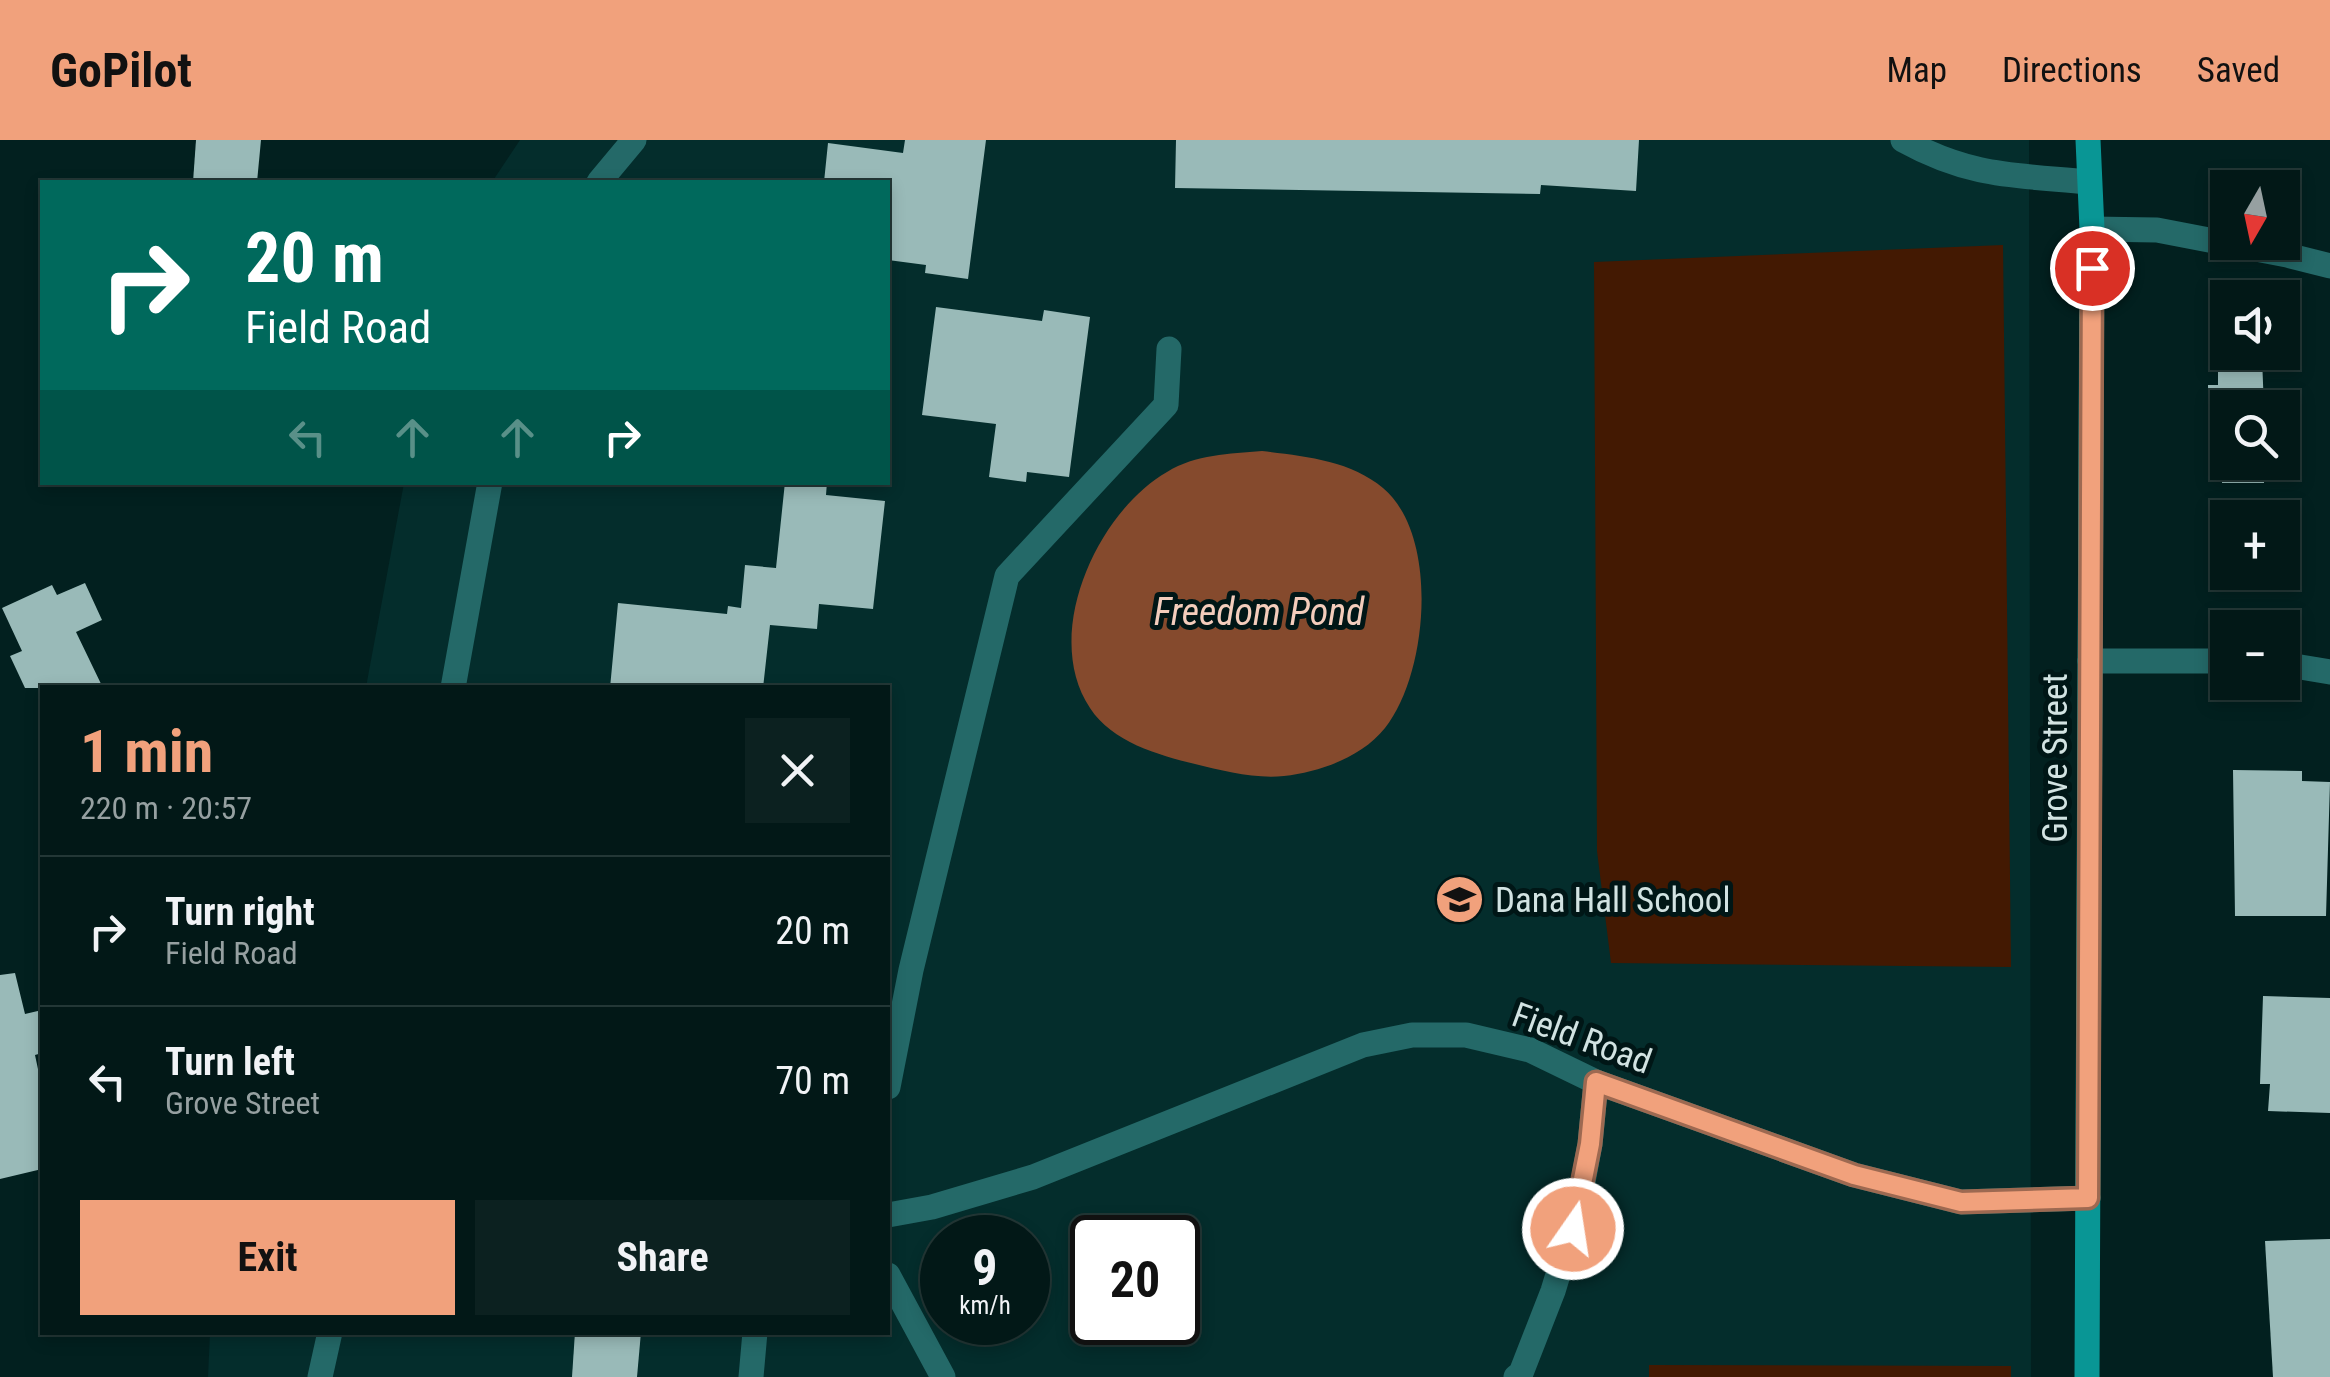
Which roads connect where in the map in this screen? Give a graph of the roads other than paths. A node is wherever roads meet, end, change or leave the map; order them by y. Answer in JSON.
{"nodes":[{"id":1,"x":634,"y":140,"type":"edge"},
{"id":2,"x":1904,"y":140,"type":"edge"},
{"id":3,"x":2088,"y":140,"type":"edge"},
{"id":4,"x":601,"y":180,"type":"edge"},
{"id":5,"x":2088,"y":182,"type":"junction"},
{"id":6,"x":2092,"y":229,"type":"junction"},
{"id":7,"x":2330,"y":266,"type":"edge"},
{"id":8,"x":1169,"y":349,"type":"dead end"},
{"id":9,"x":489,"y":485,"type":"edge"},
{"id":10,"x":2090,"y":661,"type":"junction"},
{"id":11,"x":2210,"y":661,"type":"edge"},
{"id":12,"x":2300,"y":667,"type":"edge"},
{"id":13,"x":2330,"y":672,"type":"edge"},
{"id":14,"x":455,"y":685,"type":"edge"},
{"id":15,"x":890,"y":1076,"type":"edge"},
{"id":16,"x":1596,"y":1082,"type":"junction"},
{"id":17,"x":2088,"y":1198,"type":"junction"},
{"id":18,"x":890,"y":1216,"type":"edge"},
{"id":19,"x":890,"y":1279,"type":"edge"},
{"id":20,"x":329,"y":1335,"type":"edge"},
{"id":21,"x":754,"y":1335,"type":"edge"},
{"id":22,"x":1520,"y":1376,"type":"edge"},
{"id":23,"x":320,"y":1377,"type":"edge"},
{"id":24,"x":751,"y":1377,"type":"edge"},
{"id":25,"x":943,"y":1377,"type":"edge"},
{"id":26,"x":2087,"y":1377,"type":"edge"}],
"edges":[{"from":1,"to":4,"type":"street"},
{"from":2,"to":5,"type":"street"},
{"from":3,"to":5,"type":"street","name":"Grove Street"},
{"from":5,"to":6,"type":"street","name":"Grove Street"},
{"from":6,"to":7,"type":"street"},
{"from":6,"to":10,"type":"street","name":"Grove Street"},
{"from":8,"to":15,"type":"street"},
{"from":9,"to":14,"type":"street"},
{"from":10,"to":11,"type":"street"},
{"from":10,"to":17,"type":"street","name":"Grove Street"},
{"from":12,"to":13,"type":"street"},
{"from":16,"to":17,"type":"street","name":"Field Road"},
{"from":16,"to":18,"type":"street","name":"Field Road"},
{"from":16,"to":22,"type":"street"},
{"from":17,"to":26,"type":"street","name":"Grove Street"},
{"from":19,"to":25,"type":"street"},
{"from":20,"to":23,"type":"street"},
{"from":21,"to":24,"type":"street"}]}
